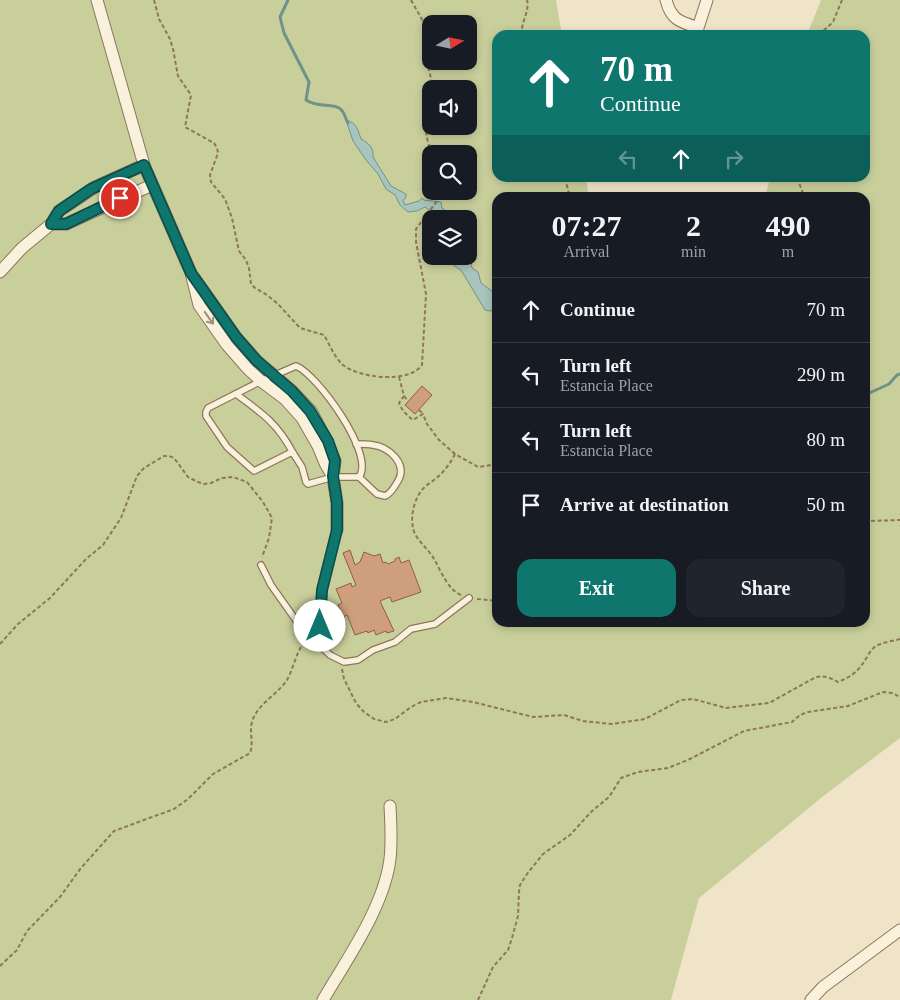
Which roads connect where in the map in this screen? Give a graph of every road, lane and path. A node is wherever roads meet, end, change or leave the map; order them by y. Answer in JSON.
{"nodes":[{"id":1,"x":97,"y":0,"type":"edge"},
{"id":2,"x":154,"y":0,"type":"edge"},
{"id":3,"x":411,"y":0,"type":"edge"},
{"id":4,"x":527,"y":0,"type":"edge"},
{"id":5,"x":666,"y":0,"type":"edge"},
{"id":6,"x":707,"y":0,"type":"edge"},
{"id":7,"x":842,"y":0,"type":"edge"},
{"id":8,"x":521,"y":30,"type":"edge"},
{"id":9,"x":694,"y":30,"type":"edge"},
{"id":10,"x":696,"y":30,"type":"edge"},
{"id":11,"x":824,"y":30,"type":"edge"},
{"id":12,"x":431,"y":80,"type":"edge"},
{"id":13,"x":144,"y":165,"type":"junction"},
{"id":14,"x":152,"y":185,"type":"junction"},
{"id":15,"x":437,"y":200,"type":"edge"},
{"id":16,"x":51,"y":224,"type":"junction"},
{"id":17,"x":0,"y":272,"type":"edge"},
{"id":18,"x":191,"y":273,"type":"junction"},
{"id":19,"x":274,"y":375,"type":"junction"},
{"id":20,"x":399,"y":377,"type":"junction"},
{"id":21,"x":261,"y":381,"type":"junction"},
{"id":22,"x":236,"y":394,"type":"junction"},
{"id":23,"x":404,"y":396,"type":"junction"},
{"id":24,"x":408,"y":401,"type":"dead end"},
{"id":25,"x":419,"y":410,"type":"dead end"},
{"id":26,"x":424,"y":414,"type":"junction"},
{"id":27,"x":356,"y":444,"type":"junction"},
{"id":28,"x":293,"y":453,"type":"junction"},
{"id":29,"x":456,"y":454,"type":"junction"},
{"id":30,"x":492,"y":465,"type":"edge"},
{"id":31,"x":333,"y":476,"type":"junction"},
{"id":32,"x":359,"y":477,"type":"junction"},
{"id":33,"x":900,"y":520,"type":"edge"},
{"id":34,"x":870,"y":523,"type":"edge"},
{"id":35,"x":337,"y":530,"type":"joint"},
{"id":36,"x":262,"y":564,"type":"joint"},
{"id":37,"x":469,"y":598,"type":"junction"},
{"id":38,"x":492,"y":600,"type":"edge"},
{"id":39,"x":310,"y":636,"type":"junction"},
{"id":40,"x":900,"y":639,"type":"edge"},
{"id":41,"x":0,"y":644,"type":"edge"},
{"id":42,"x":324,"y":650,"type":"junction"},
{"id":43,"x":340,"y":662,"type":"junction"},
{"id":44,"x":900,"y":697,"type":"edge"},
{"id":45,"x":390,"y":806,"type":"dead end"},
{"id":46,"x":900,"y":930,"type":"edge"},
{"id":47,"x":0,"y":966,"type":"edge"},
{"id":48,"x":323,"y":1000,"type":"edge"},
{"id":49,"x":478,"y":1000,"type":"edge"},
{"id":50,"x":812,"y":1000,"type":"edge"}],
"edges":[{"from":1,"to":13,"type":"street"},
{"from":2,"to":20,"type":"path"},
{"from":3,"to":12,"type":"path"},
{"from":4,"to":8,"type":"path"},
{"from":5,"to":9,"type":"street"},
{"from":6,"to":10,"type":"street"},
{"from":7,"to":11,"type":"path"},
{"from":13,"to":14,"type":"street"},
{"from":13,"to":16,"type":"street"},
{"from":14,"to":16,"type":"street"},
{"from":14,"to":18,"type":"street"},
{"from":15,"to":20,"type":"path"},
{"from":16,"to":17,"type":"street"},
{"from":18,"to":19,"type":"street"},
{"from":18,"to":21,"type":"street","one_way":true},
{"from":19,"to":21,"type":"lane"},
{"from":19,"to":27,"type":"lane"},
{"from":19,"to":31,"type":"street"},
{"from":20,"to":23,"type":"path"},
{"from":21,"to":22,"type":"lane"},
{"from":21,"to":31,"type":"street"},
{"from":22,"to":28,"type":"lane"},
{"from":22,"to":28,"type":"lane"},
{"from":23,"to":24,"type":"path"},
{"from":23,"to":26,"type":"path"},
{"from":25,"to":26,"type":"path"},
{"from":26,"to":29,"type":"path"},
{"from":27,"to":32,"type":"lane"},
{"from":27,"to":32,"type":"lane"},
{"from":28,"to":31,"type":"lane"},
{"from":29,"to":30,"type":"path"},
{"from":29,"to":37,"type":"path"},
{"from":31,"to":32,"type":"lane"},
{"from":31,"to":35,"type":"street"},
{"from":33,"to":34,"type":"path"},
{"from":35,"to":42,"type":"lane"},
{"from":36,"to":39,"type":"lane"},
{"from":36,"to":41,"type":"path"},
{"from":37,"to":38,"type":"path"},
{"from":37,"to":43,"type":"lane"},
{"from":39,"to":42,"type":"lane"},
{"from":39,"to":47,"type":"path"},
{"from":40,"to":43,"type":"path"},
{"from":42,"to":43,"type":"lane"},
{"from":44,"to":49,"type":"path"},
{"from":45,"to":48,"type":"street"},
{"from":46,"to":50,"type":"street"}]}
